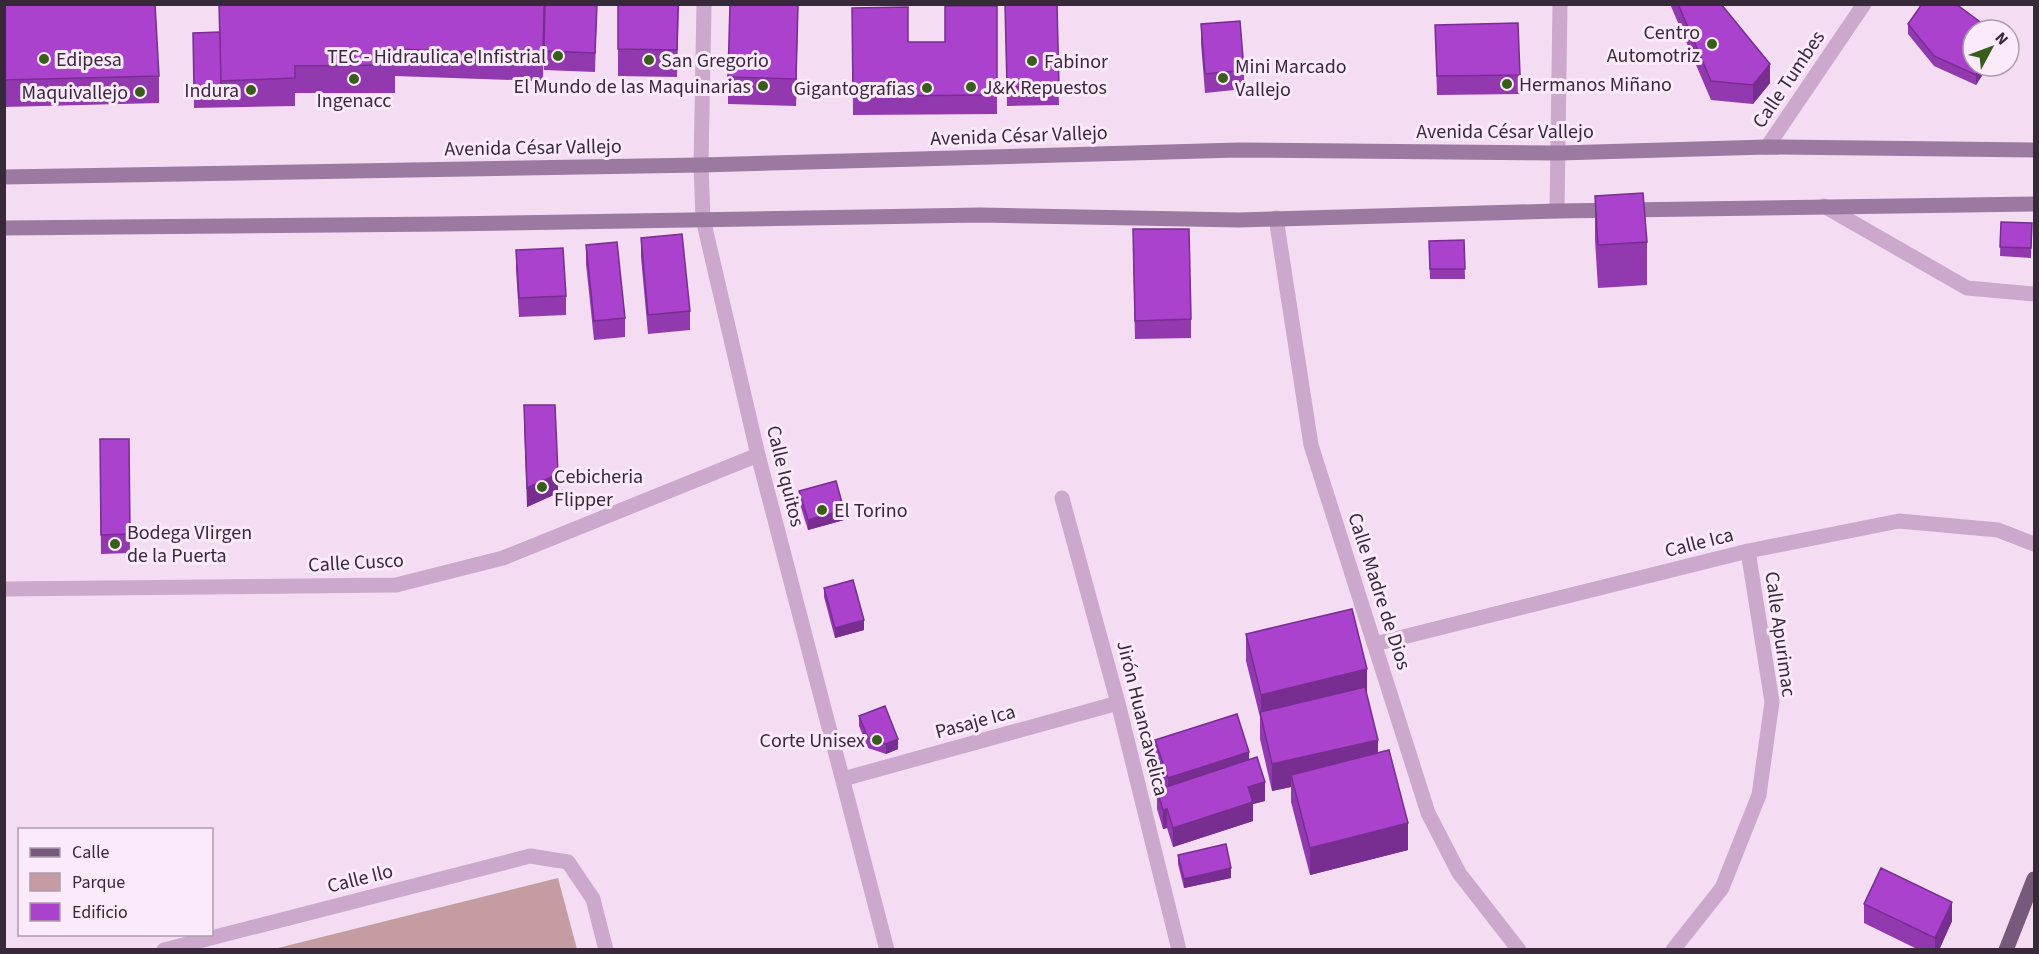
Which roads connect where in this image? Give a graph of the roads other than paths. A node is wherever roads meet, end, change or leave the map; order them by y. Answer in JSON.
{"nodes":[{"id":1,"x":704,"y":4,"type":"edge"},
{"id":2,"x":1560,"y":4,"type":"edge"},
{"id":3,"x":1864,"y":4,"type":"edge"},
{"id":4,"x":1767,"y":147,"type":"junction"},
{"id":5,"x":2031,"y":148,"type":"edge"},
{"id":6,"x":1559,"y":153,"type":"junction"},
{"id":7,"x":701,"y":165,"type":"junction"},
{"id":8,"x":4,"y":177,"type":"edge"},
{"id":9,"x":2034,"y":204,"type":"edge"},
{"id":10,"x":1824,"y":206,"type":"junction"},
{"id":11,"x":1557,"y":212,"type":"junction"},
{"id":12,"x":1276,"y":218,"type":"junction"},
{"id":13,"x":703,"y":219,"type":"junction"},
{"id":14,"x":4,"y":228,"type":"edge"},
{"id":15,"x":2034,"y":294,"type":"edge"},
{"id":16,"x":758,"y":455,"type":"junction"},
{"id":17,"x":1062,"y":498,"type":"dead end"},
{"id":18,"x":2034,"y":544,"type":"edge"},
{"id":19,"x":1748,"y":551,"type":"junction"},
{"id":20,"x":4,"y":589,"type":"edge"},
{"id":21,"x":1375,"y":644,"type":"junction"},
{"id":22,"x":1118,"y":703,"type":"junction"},
{"id":23,"x":843,"y":779,"type":"junction"},
{"id":24,"x":2034,"y":879,"type":"edge"},
{"id":25,"x":164,"y":950,"type":"edge"},
{"id":26,"x":606,"y":950,"type":"edge"},
{"id":27,"x":887,"y":950,"type":"edge"},
{"id":28,"x":1179,"y":950,"type":"edge"},
{"id":29,"x":1519,"y":950,"type":"edge"},
{"id":30,"x":1673,"y":950,"type":"edge"},
{"id":31,"x":2007,"y":950,"type":"edge"}],
"edges":[{"from":1,"to":7,"type":"street","name":"Calle Iquitos"},
{"from":2,"to":6,"type":"street"},
{"from":3,"to":4,"type":"street","name":"Calle Tumbes"},
{"from":4,"to":5,"type":"main road","name":"Avenida César Vallejo"},
{"from":4,"to":6,"type":"main road","name":"Avenida César Vallejo"},
{"from":6,"to":7,"type":"main road","name":"Avenida César Vallejo"},
{"from":6,"to":11,"type":"street"},
{"from":7,"to":8,"type":"main road","name":"Avenida César Vallejo"},
{"from":7,"to":13,"type":"street","name":"Calle Iquitos"},
{"from":9,"to":10,"type":"main road"},
{"from":10,"to":11,"type":"main road"},
{"from":10,"to":15,"type":"street"},
{"from":11,"to":12,"type":"main road"},
{"from":12,"to":13,"type":"main road"},
{"from":12,"to":21,"type":"street","name":"Calle Madre de Dios"},
{"from":13,"to":14,"type":"main road"},
{"from":13,"to":16,"type":"street","name":"Calle Iquitos"},
{"from":16,"to":20,"type":"street","name":"Calle Cusco"},
{"from":16,"to":23,"type":"street","name":"Calle Iquitos"},
{"from":17,"to":22,"type":"street","name":"Jirón Huancavelica"},
{"from":18,"to":19,"type":"street","name":"Calle Ica"},
{"from":19,"to":21,"type":"street","name":"Calle Ica"},
{"from":19,"to":30,"type":"street","name":"Calle Apurimac"},
{"from":21,"to":29,"type":"street","name":"Calle Madre de Dios"},
{"from":22,"to":23,"type":"street","name":"Pasaje Ica"},
{"from":22,"to":28,"type":"street","name":"Jirón Huancavelica"},
{"from":23,"to":27,"type":"street","name":"Calle Iquitos"},
{"from":24,"to":31,"type":"main road"},
{"from":25,"to":26,"type":"street","name":"Calle Ilo"}]}
